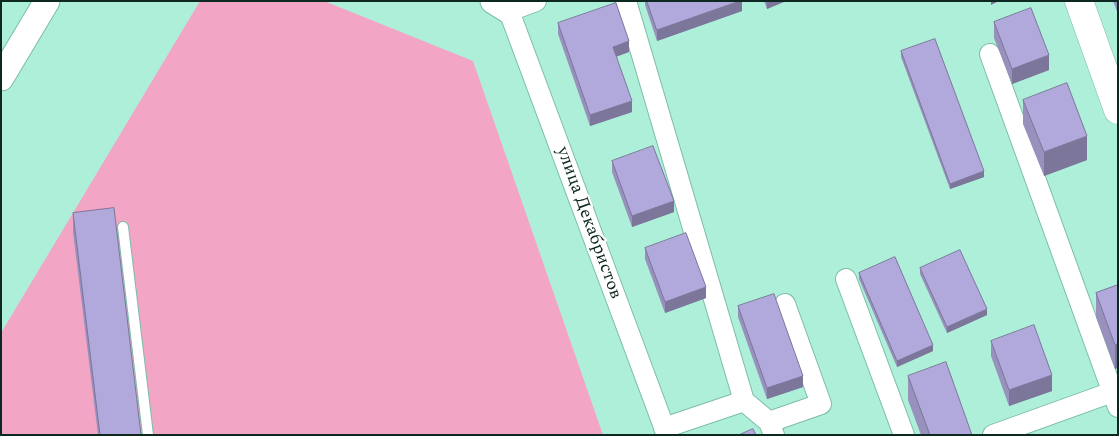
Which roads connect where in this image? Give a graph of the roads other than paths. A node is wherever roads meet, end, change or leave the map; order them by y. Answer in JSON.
{"nodes":[{"id":1,"x":47,"y":1,"type":"edge"},
{"id":2,"x":536,"y":1,"type":"edge"},
{"id":3,"x":626,"y":1,"type":"edge"},
{"id":4,"x":1079,"y":1,"type":"edge"},
{"id":5,"x":501,"y":6,"type":"edge"},
{"id":6,"x":990,"y":54,"type":"dead end"},
{"id":7,"x":1,"y":78,"type":"edge"},
{"id":8,"x":1118,"y":110,"type":"edge"},
{"id":9,"x":123,"y":228,"type":"dead end"},
{"id":10,"x":846,"y":279,"type":"dead end"},
{"id":11,"x":785,"y":304,"type":"dead end"},
{"id":12,"x":1116,"y":397,"type":"edge"},
{"id":13,"x":744,"y":401,"type":"junction"},
{"id":14,"x":771,"y":429,"type":"edge"},
{"id":15,"x":666,"y":432,"type":"edge"},
{"id":16,"x":148,"y":435,"type":"edge"},
{"id":17,"x":904,"y":435,"type":"edge"},
{"id":18,"x":992,"y":435,"type":"edge"}],
"edges":[{"from":1,"to":7,"type":"street"},
{"from":2,"to":5,"type":"street"},
{"from":3,"to":13,"type":"street"},
{"from":4,"to":8,"type":"main road"},
{"from":5,"to":15,"type":"street","name":"улица Декабристов"},
{"from":6,"to":12,"type":"street"},
{"from":9,"to":16,"type":"lane"},
{"from":10,"to":17,"type":"street"},
{"from":11,"to":14,"type":"street"},
{"from":12,"to":18,"type":"street"},
{"from":13,"to":14,"type":"street"},
{"from":13,"to":15,"type":"street"}]}
